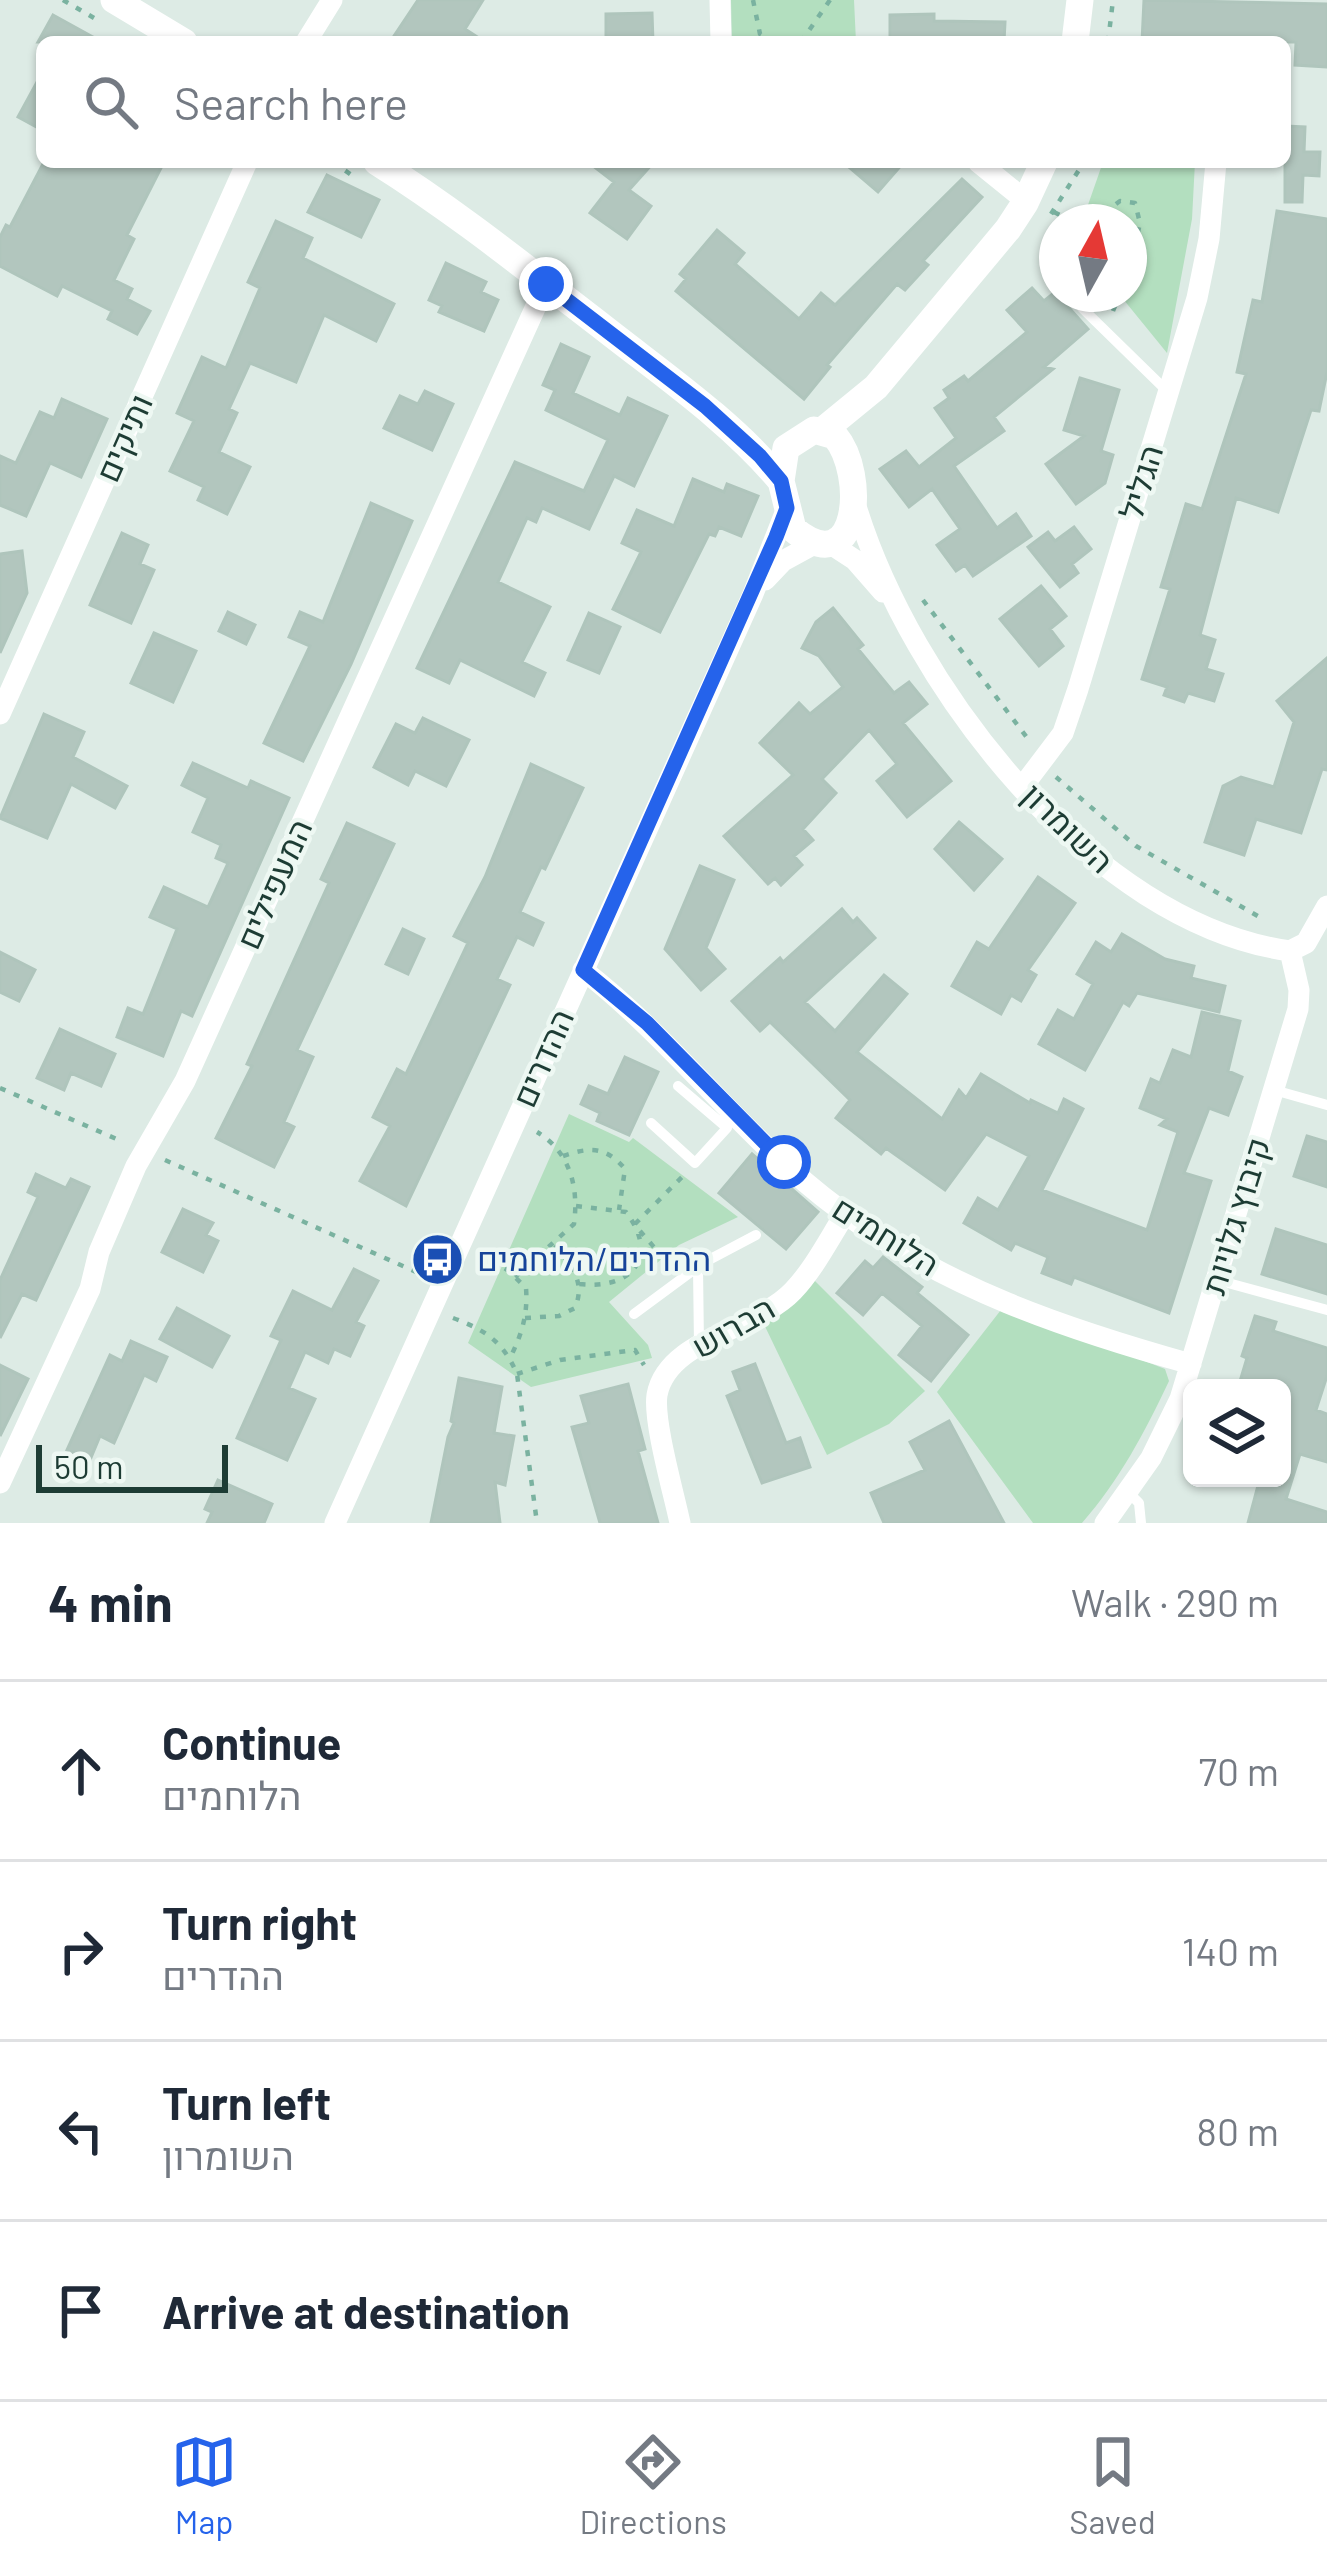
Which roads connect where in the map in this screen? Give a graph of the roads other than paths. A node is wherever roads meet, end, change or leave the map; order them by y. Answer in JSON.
{"nodes":[{"id":1,"x":114,"y":0,"type":"edge"},
{"id":2,"x":332,"y":0,"type":"edge"},
{"id":3,"x":721,"y":0,"type":"edge"},
{"id":4,"x":1080,"y":0,"type":"edge"},
{"id":5,"x":174,"y":36,"type":"edge"},
{"id":6,"x":310,"y":36,"type":"edge"},
{"id":7,"x":721,"y":36,"type":"edge"},
{"id":8,"x":1076,"y":36,"type":"edge"},
{"id":9,"x":244,"y":168,"type":"edge"},
{"id":10,"x":388,"y":168,"type":"edge"},
{"id":11,"x":986,"y":168,"type":"edge"},
{"id":12,"x":1041,"y":168,"type":"edge"},
{"id":13,"x":1215,"y":168,"type":"edge"},
{"id":14,"x":1026,"y":200,"type":"junction"},
{"id":15,"x":546,"y":284,"type":"junction"},
{"id":16,"x":1086,"y":312,"type":"edge"},
{"id":17,"x":876,"y":387,"type":"junction"},
{"id":18,"x":1168,"y":392,"type":"junction"},
{"id":19,"x":705,"y":406,"type":"junction"},
{"id":20,"x":821,"y":432,"type":"junction"},
{"id":21,"x":786,"y":448,"type":"junction"},
{"id":22,"x":850,"y":463,"type":"junction"},
{"id":23,"x":784,"y":495,"type":"junction"},
{"id":24,"x":854,"y":498,"type":"junction"},
{"id":25,"x":822,"y":543,"type":"junction"},
{"id":26,"x":753,"y":594,"type":"junction"},
{"id":27,"x":910,"y":625,"type":"junction"},
{"id":28,"x":0,"y":714,"type":"edge"},
{"id":29,"x":1023,"y":786,"type":"junction"},
{"id":30,"x":1327,"y":906,"type":"edge"},
{"id":31,"x":1290,"y":951,"type":"junction"},
{"id":32,"x":583,"y":970,"type":"junction"},
{"id":33,"x":679,"y":1086,"type":"dead end"},
{"id":34,"x":1274,"y":1090,"type":"junction"},
{"id":35,"x":722,"y":1098,"type":"junction"},
{"id":36,"x":1327,"y":1105,"type":"edge"},
{"id":37,"x":651,"y":1123,"type":"dead end"},
{"id":38,"x":728,"y":1128,"type":"junction"},
{"id":39,"x":845,"y":1214,"type":"junction"},
{"id":40,"x":756,"y":1234,"type":"dead end"},
{"id":41,"x":698,"y":1267,"type":"junction"},
{"id":42,"x":1217,"y":1280,"type":"junction"},
{"id":43,"x":1327,"y":1310,"type":"edge"},
{"id":44,"x":634,"y":1314,"type":"dead end"},
{"id":45,"x":699,"y":1345,"type":"junction"},
{"id":46,"x":1191,"y":1364,"type":"junction"},
{"id":47,"x":0,"y":1483,"type":"edge"},
{"id":48,"x":1128,"y":1492,"type":"junction"},
{"id":49,"x":334,"y":1523,"type":"edge"},
{"id":50,"x":680,"y":1523,"type":"edge"},
{"id":51,"x":1105,"y":1523,"type":"edge"},
{"id":52,"x":1141,"y":1523,"type":"edge"}],
"edges":[{"from":1,"to":5,"type":"street"},
{"from":2,"to":6,"type":"street"},
{"from":3,"to":7,"type":"street"},
{"from":4,"to":8,"type":"street"},
{"from":9,"to":28,"type":"street","name":"ותיקים"},
{"from":10,"to":15,"type":"street"},
{"from":11,"to":14,"type":"street"},
{"from":12,"to":14,"type":"street"},
{"from":13,"to":18,"type":"street","name":"הגליל"},
{"from":14,"to":17,"type":"street"},
{"from":15,"to":19,"type":"street"},
{"from":15,"to":47,"type":"street","name":"המעפילים"},
{"from":16,"to":18,"type":"lane"},
{"from":17,"to":20,"type":"street"},
{"from":17,"to":22,"type":"street"},
{"from":18,"to":29,"type":"street","name":"הגליל"},
{"from":19,"to":21,"type":"street"},
{"from":19,"to":23,"type":"street"},
{"from":20,"to":21,"type":"street"},
{"from":20,"to":22,"type":"street"},
{"from":21,"to":23,"type":"street"},
{"from":22,"to":24,"type":"street"},
{"from":23,"to":25,"type":"street"},
{"from":23,"to":26,"type":"street","name":"ההדרים"},
{"from":24,"to":25,"type":"street"},
{"from":24,"to":27,"type":"street","name":"השומרון"},
{"from":25,"to":26,"type":"street","name":"ההדרים"},
{"from":25,"to":27,"type":"street","name":"השומרון"},
{"from":26,"to":32,"type":"street","name":"ההדרים"},
{"from":27,"to":29,"type":"street","name":"השומרון"},
{"from":29,"to":31,"type":"street","name":"השומרון"},
{"from":30,"to":31,"type":"street"},
{"from":31,"to":34,"type":"street","name":"קיבוץ גלויות"},
{"from":32,"to":35,"type":"street","name":"הלוחמים"},
{"from":32,"to":49,"type":"street","name":"ההדרים"},
{"from":33,"to":38,"type":"lane"},
{"from":34,"to":36,"type":"lane"},
{"from":34,"to":42,"type":"street","name":"קיבוץ גלויות"},
{"from":35,"to":38,"type":"lane"},
{"from":35,"to":39,"type":"street","name":"הלוחמים"},
{"from":37,"to":38,"type":"lane"},
{"from":39,"to":45,"type":"street","name":"הברוש"},
{"from":39,"to":46,"type":"street","name":"הלוחמים"},
{"from":40,"to":41,"type":"lane"},
{"from":41,"to":44,"type":"lane"},
{"from":41,"to":45,"type":"lane"},
{"from":42,"to":43,"type":"lane"},
{"from":42,"to":46,"type":"street","name":"קיבוץ גלויות"},
{"from":45,"to":50,"type":"street","name":"הברוש"},
{"from":46,"to":48,"type":"street","name":"קיבוץ גלויות"},
{"from":48,"to":51,"type":"street","name":"קיבוץ גלויות"},
{"from":48,"to":52,"type":"lane"}]}
